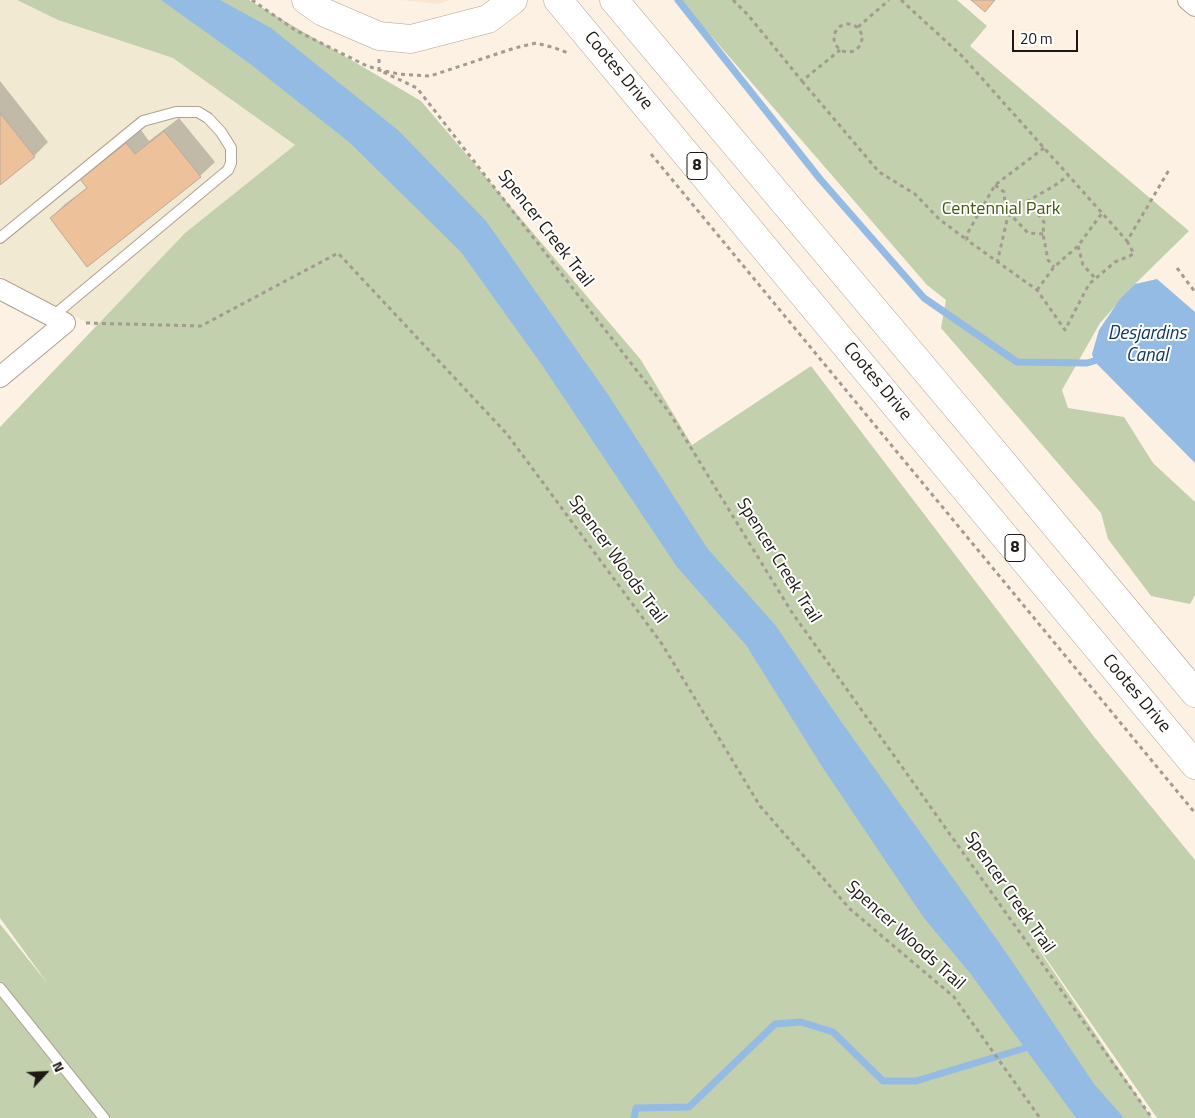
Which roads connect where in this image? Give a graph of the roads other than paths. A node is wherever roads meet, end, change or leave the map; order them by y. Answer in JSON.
{"nodes":[{"id":1,"x":306,"y":0,"type":"edge"},
{"id":2,"x":513,"y":0,"type":"edge"},
{"id":3,"x":558,"y":0,"type":"edge"},
{"id":4,"x":614,"y":0,"type":"edge"},
{"id":5,"x":1188,"y":0,"type":"edge"},
{"id":6,"x":1195,"y":6,"type":"edge"},
{"id":7,"x":0,"y":238,"type":"edge"},
{"id":8,"x":0,"y":289,"type":"edge"},
{"id":9,"x":59,"y":320,"type":"junction"},
{"id":10,"x":0,"y":377,"type":"edge"},
{"id":11,"x":1195,"y":693,"type":"edge"},
{"id":12,"x":1195,"y":765,"type":"edge"},
{"id":13,"x":0,"y":988,"type":"edge"},
{"id":14,"x":104,"y":1118,"type":"edge"}],
"edges":[{"from":1,"to":2,"type":"main road"},
{"from":3,"to":12,"type":"main road","name":"Cootes Drive","number":"8"},
{"from":4,"to":11,"type":"main road"},
{"from":5,"to":6,"type":"street"},
{"from":7,"to":9,"type":"lane"},
{"from":8,"to":9,"type":"street"},
{"from":9,"to":10,"type":"street"},
{"from":13,"to":14,"type":"lane"}]}
